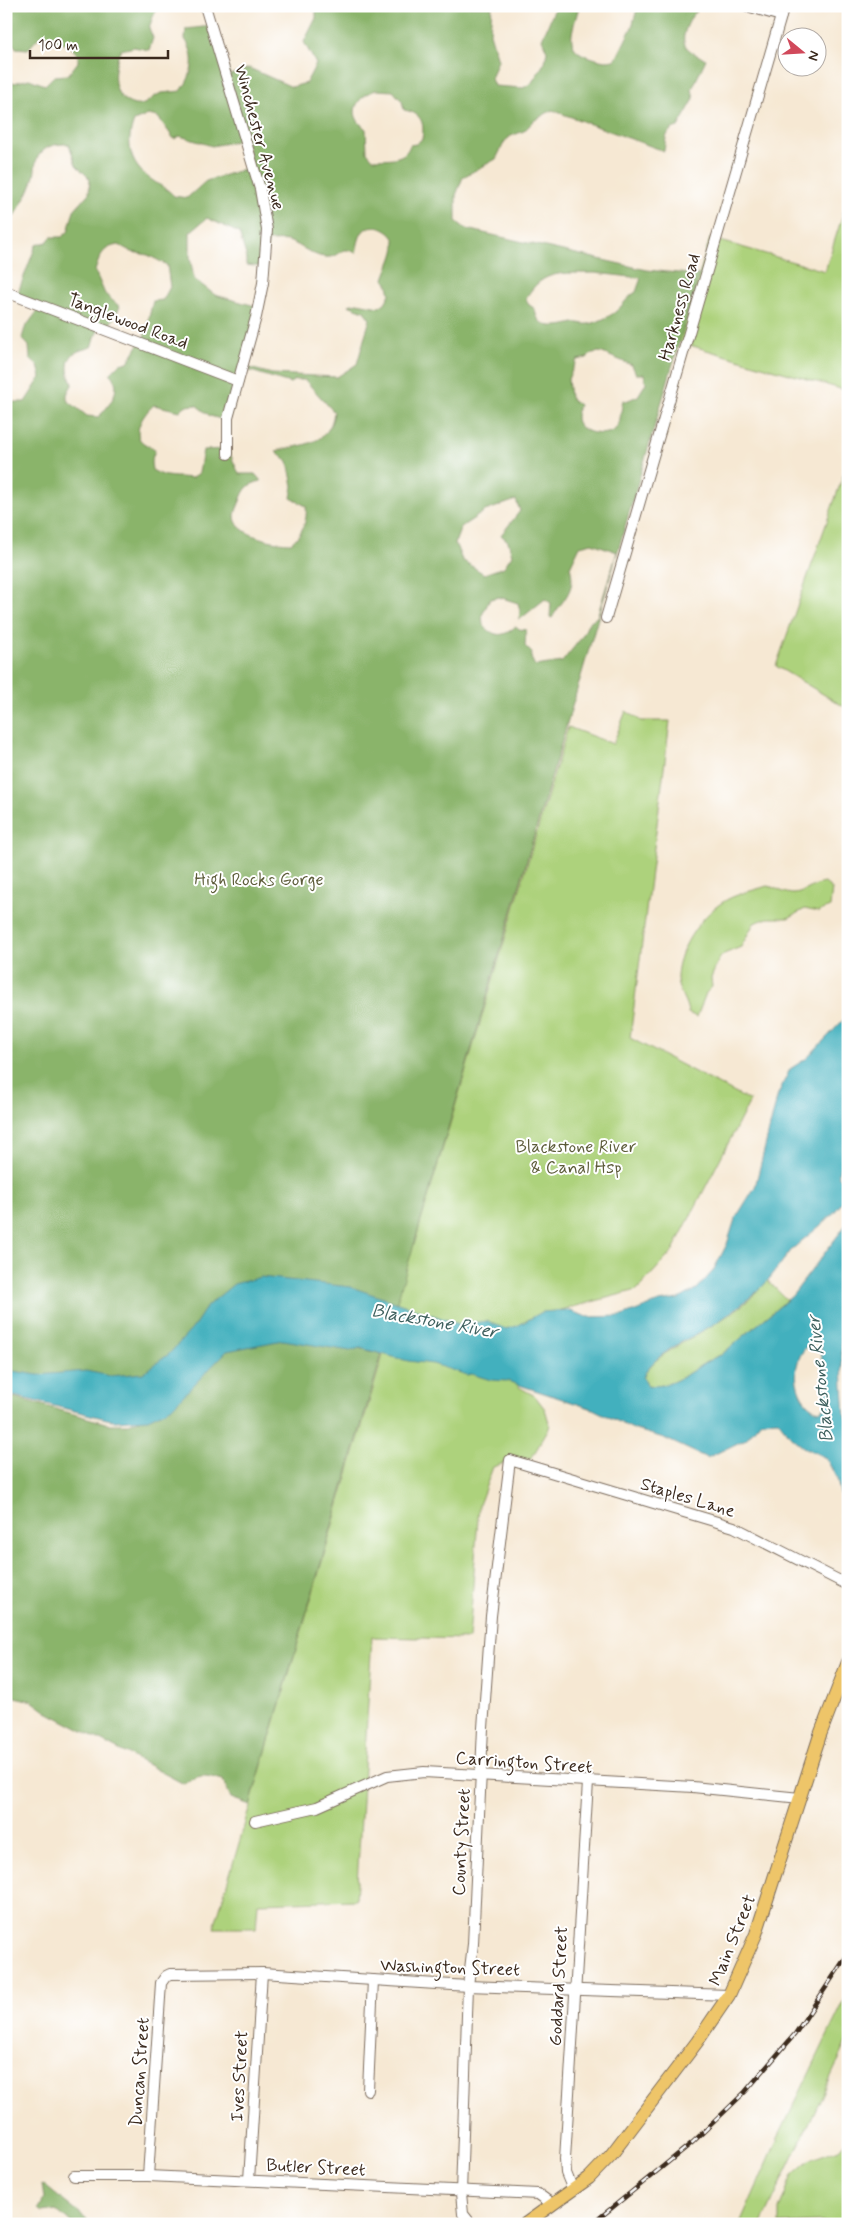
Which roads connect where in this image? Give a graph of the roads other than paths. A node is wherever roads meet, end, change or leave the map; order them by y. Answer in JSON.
{"nodes":[{"id":1,"x":205,"y":6,"type":"edge"},
{"id":2,"x":747,"y":6,"type":"edge"},
{"id":3,"x":783,"y":11,"type":"edge"},
{"id":4,"x":6,"y":292,"type":"edge"},
{"id":5,"x":238,"y":381,"type":"junction"},
{"id":6,"x":228,"y":454,"type":"dead end"},
{"id":7,"x":606,"y":618,"type":"dead end"},
{"id":8,"x":510,"y":1460,"type":"joint"},
{"id":9,"x":848,"y":1584,"type":"edge"},
{"id":10,"x":848,"y":1662,"type":"edge"},
{"id":11,"x":481,"y":1775,"type":"junction"},
{"id":12,"x":588,"y":1782,"type":"junction"},
{"id":13,"x":800,"y":1798,"type":"junction"},
{"id":14,"x":255,"y":1821,"type":"dead end"},
{"id":15,"x":262,"y":1973,"type":"junction"},
{"id":16,"x":170,"y":1974,"type":"joint"},
{"id":17,"x":373,"y":1980,"type":"junction"},
{"id":18,"x":468,"y":1986,"type":"junction"},
{"id":19,"x":574,"y":1990,"type":"junction"},
{"id":20,"x":729,"y":1996,"type":"junction"},
{"id":21,"x":368,"y":2090,"type":"dead end"},
{"id":22,"x":74,"y":2176,"type":"dead end"},
{"id":23,"x":148,"y":2176,"type":"junction"},
{"id":24,"x":249,"y":2180,"type":"junction"},
{"id":25,"x":461,"y":2190,"type":"junction"},
{"id":26,"x":574,"y":2190,"type":"junction"},
{"id":27,"x":552,"y":2204,"type":"junction"},
{"id":28,"x":471,"y":2224,"type":"edge"},
{"id":29,"x":525,"y":2224,"type":"edge"}],
"edges":[{"from":1,"to":5,"type":"street","name":"Winchester Avenue"},
{"from":2,"to":3,"type":"street"},
{"from":3,"to":7,"type":"street","name":"Harkness Road"},
{"from":4,"to":5,"type":"street","name":"Tanglewood Road"},
{"from":5,"to":6,"type":"street","name":"Winchester Avenue"},
{"from":8,"to":9,"type":"street","name":"Staples Lane"},
{"from":8,"to":11,"type":"street","name":"County Street"},
{"from":10,"to":13,"type":"main road","name":"Main Street"},
{"from":11,"to":12,"type":"street","name":"Carrington Street"},
{"from":11,"to":14,"type":"street","name":"Carrington Street"},
{"from":11,"to":18,"type":"street","name":"County Street"},
{"from":12,"to":13,"type":"street","name":"Carrington Street"},
{"from":12,"to":19,"type":"street","name":"Goddard Street"},
{"from":13,"to":20,"type":"main road","name":"Main Street"},
{"from":15,"to":16,"type":"street","name":"Washington Street"},
{"from":15,"to":17,"type":"street","name":"Washington Street"},
{"from":15,"to":24,"type":"street","name":"Ives Street"},
{"from":16,"to":23,"type":"street","name":"Duncan Street"},
{"from":17,"to":18,"type":"street","name":"Washington Street"},
{"from":17,"to":21,"type":"street"},
{"from":18,"to":19,"type":"street","name":"Washington Street"},
{"from":18,"to":25,"type":"street","name":"County Street"},
{"from":19,"to":20,"type":"street","name":"Washington Street"},
{"from":19,"to":26,"type":"street","name":"Goddard Street"},
{"from":20,"to":26,"type":"main road","name":"Main Street"},
{"from":22,"to":23,"type":"street","name":"Butler Street"},
{"from":23,"to":24,"type":"street","name":"Butler Street"},
{"from":24,"to":25,"type":"street","name":"Butler Street"},
{"from":25,"to":27,"type":"street","name":"Butler Street"},
{"from":25,"to":28,"type":"street","name":"County Street"},
{"from":26,"to":27,"type":"main road","name":"Main Street"},
{"from":27,"to":29,"type":"main road","name":"Main Street"}]}
